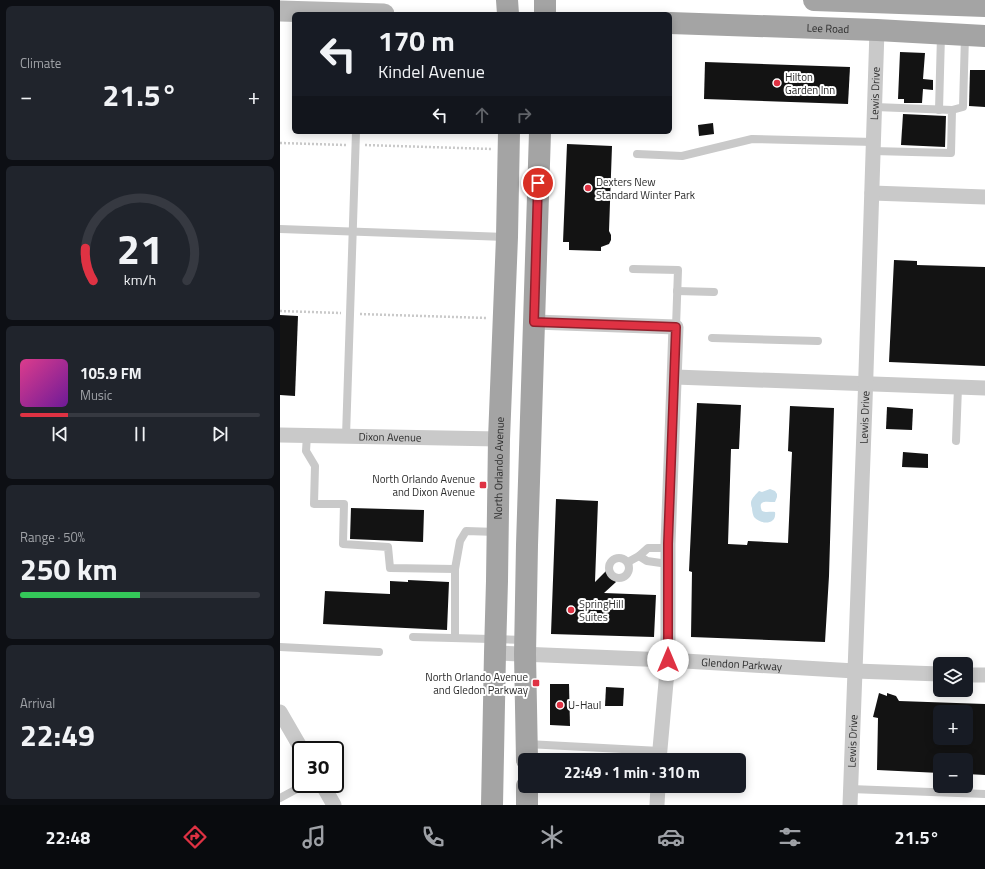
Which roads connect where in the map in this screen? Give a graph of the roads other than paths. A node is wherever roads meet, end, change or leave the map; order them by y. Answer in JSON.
{"nodes":[{"id":1,"x":508,"y":0,"type":"edge"},
{"id":2,"x":545,"y":0,"type":"edge"},
{"id":3,"x":814,"y":0,"type":"edge"},
{"id":4,"x":917,"y":4,"type":"junction"},
{"id":5,"x":980,"y":4,"type":"edge"},
{"id":6,"x":280,"y":11,"type":"edge"},
{"id":7,"x":307,"y":12,"type":"edge"},
{"id":8,"x":508,"y":12,"type":"edge"},
{"id":9,"x":545,"y":12,"type":"edge"},
{"id":10,"x":672,"y":23,"type":"edge"},
{"id":11,"x":877,"y":30,"type":"junction"},
{"id":12,"x":941,"y":34,"type":"junction"},
{"id":13,"x":975,"y":36,"type":"edge"},
{"id":14,"x":875,"y":107,"type":"junction"},
{"id":15,"x":939,"y":110,"type":"junction"},
{"id":16,"x":952,"y":110,"type":"junction"},
{"id":17,"x":356,"y":134,"type":"edge"},
{"id":18,"x":509,"y":134,"type":"edge"},
{"id":19,"x":540,"y":134,"type":"edge"},
{"id":20,"x":873,"y":146,"type":"junction"},
{"id":21,"x":636,"y":154,"type":"dead end"},
{"id":22,"x":872,"y":194,"type":"junction"},
{"id":23,"x":985,"y":197,"type":"edge"},
{"id":24,"x":280,"y":229,"type":"edge"},
{"id":25,"x":353,"y":232,"type":"junction"},
{"id":26,"x":507,"y":237,"type":"junction"},
{"id":27,"x":633,"y":269,"type":"dead end"},
{"id":28,"x":677,"y":291,"type":"junction"},
{"id":29,"x":714,"y":292,"type":"dead end"},
{"id":30,"x":535,"y":294,"type":"junction"},
{"id":31,"x":534,"y":322,"type":"junction"},
{"id":32,"x":676,"y":327,"type":"junction"},
{"id":33,"x":712,"y":338,"type":"dead end"},
{"id":34,"x":818,"y":341,"type":"dead end"},
{"id":35,"x":675,"y":377,"type":"junction"},
{"id":36,"x":866,"y":384,"type":"junction"},
{"id":37,"x":958,"y":388,"type":"junction"},
{"id":38,"x":985,"y":388,"type":"edge"},
{"id":39,"x":280,"y":435,"type":"edge"},
{"id":40,"x":307,"y":436,"type":"junction"},
{"id":41,"x":346,"y":436,"type":"junction"},
{"id":42,"x":499,"y":439,"type":"junction"},
{"id":43,"x":956,"y":441,"type":"dead end"},
{"id":44,"x":498,"y":532,"type":"junction"},
{"id":45,"x":668,"y":548,"type":"junction"},
{"id":46,"x":639,"y":556,"type":"junction"},
{"id":47,"x":628,"y":562,"type":"dead end"},
{"id":48,"x":668,"y":564,"type":"junction"},
{"id":49,"x":455,"y":569,"type":"junction"},
{"id":50,"x":413,"y":637,"type":"dead end"},
{"id":51,"x":455,"y":638,"type":"junction"},
{"id":52,"x":495,"y":646,"type":"junction"},
{"id":53,"x":280,"y":647,"type":"edge"},
{"id":54,"x":525,"y":647,"type":"junction"},
{"id":55,"x":379,"y":652,"type":"dead end"},
{"id":56,"x":668,"y":660,"type":"junction"},
{"id":57,"x":855,"y":671,"type":"junction"},
{"id":58,"x":933,"y":674,"type":"edge"},
{"id":59,"x":973,"y":675,"type":"edge"},
{"id":60,"x":985,"y":675,"type":"edge"},
{"id":61,"x":280,"y":712,"type":"edge"},
{"id":62,"x":297,"y":741,"type":"edge"},
{"id":63,"x":527,"y":752,"type":"edge"},
{"id":64,"x":571,"y":753,"type":"edge"},
{"id":65,"x":659,"y":753,"type":"edge"},
{"id":66,"x":850,"y":789,"type":"junction"},
{"id":67,"x":292,"y":792,"type":"edge"},
{"id":68,"x":327,"y":793,"type":"edge"},
{"id":69,"x":527,"y":793,"type":"edge"},
{"id":70,"x":658,"y":793,"type":"edge"},
{"id":71,"x":985,"y":794,"type":"edge"},
{"id":72,"x":280,"y":798,"type":"edge"},
{"id":73,"x":334,"y":805,"type":"edge"},
{"id":74,"x":492,"y":805,"type":"edge"},
{"id":75,"x":527,"y":805,"type":"edge"},
{"id":76,"x":657,"y":805,"type":"edge"},
{"id":77,"x":850,"y":805,"type":"edge"}],
"edges":[{"from":1,"to":8,"type":"main road"},
{"from":2,"to":9,"type":"main road"},
{"from":3,"to":4,"type":"main road"},
{"from":4,"to":5,"type":"main road"},
{"from":4,"to":11,"type":"main road"},
{"from":6,"to":7,"type":"street"},
{"from":10,"to":11,"type":"main road","name":"Lee Road"},
{"from":11,"to":12,"type":"main road","name":"Lee Road"},
{"from":11,"to":14,"type":"street","name":"Lewis Drive"},
{"from":12,"to":13,"type":"main road","name":"Lee Road"},
{"from":12,"to":15,"type":"lane"},
{"from":13,"to":16,"type":"lane"},
{"from":14,"to":15,"type":"lane"},
{"from":14,"to":20,"type":"street","name":"Lewis Drive"},
{"from":15,"to":16,"type":"lane"},
{"from":16,"to":20,"type":"lane"},
{"from":17,"to":25,"type":"lane"},
{"from":18,"to":26,"type":"main road","name":"North Orlando Avenue"},
{"from":19,"to":30,"type":"main road"},
{"from":20,"to":21,"type":"lane"},
{"from":20,"to":22,"type":"street","name":"Lewis Drive"},
{"from":22,"to":23,"type":"street"},
{"from":22,"to":36,"type":"street","name":"Lewis Drive"},
{"from":24,"to":25,"type":"lane"},
{"from":25,"to":26,"type":"lane"},
{"from":25,"to":41,"type":"lane"},
{"from":26,"to":30,"type":"main road"},
{"from":26,"to":42,"type":"main road","name":"North Orlando Avenue"},
{"from":27,"to":28,"type":"lane"},
{"from":28,"to":29,"type":"lane"},
{"from":28,"to":32,"type":"lane"},
{"from":30,"to":31,"type":"main road"},
{"from":31,"to":32,"type":"street"},
{"from":31,"to":54,"type":"main road"},
{"from":32,"to":35,"type":"street"},
{"from":33,"to":34,"type":"lane"},
{"from":35,"to":36,"type":"street"},
{"from":35,"to":45,"type":"street"},
{"from":36,"to":37,"type":"street"},
{"from":36,"to":57,"type":"street","name":"Lewis Drive"},
{"from":37,"to":38,"type":"street"},
{"from":37,"to":43,"type":"lane"},
{"from":39,"to":40,"type":"street","name":"Dixon Avenue"},
{"from":40,"to":41,"type":"street","name":"Dixon Avenue"},
{"from":40,"to":49,"type":"lane"},
{"from":41,"to":42,"type":"street","name":"Dixon Avenue"},
{"from":42,"to":44,"type":"main road","name":"North Orlando Avenue"},
{"from":44,"to":49,"type":"lane"},
{"from":44,"to":52,"type":"main road","name":"North Orlando Avenue"},
{"from":45,"to":46,"type":"lane"},
{"from":45,"to":48,"type":"street"},
{"from":46,"to":47,"type":"lane"},
{"from":46,"to":48,"type":"lane"},
{"from":48,"to":56,"type":"street"},
{"from":49,"to":51,"type":"lane"},
{"from":50,"to":51,"type":"lane"},
{"from":51,"to":52,"type":"lane"},
{"from":52,"to":54,"type":"street","name":"Glendon Parkway"},
{"from":52,"to":74,"type":"main road","name":"North Orlando Avenue"},
{"from":53,"to":55,"type":"lane"},
{"from":54,"to":56,"type":"street","name":"Glendon Parkway"},
{"from":54,"to":63,"type":"main road"},
{"from":56,"to":57,"type":"street","name":"Glendon Parkway"},
{"from":56,"to":65,"type":"street"},
{"from":57,"to":58,"type":"street","name":"Glendon Parkway"},
{"from":57,"to":66,"type":"street","name":"Lewis Drive"},
{"from":59,"to":60,"type":"street"},
{"from":61,"to":62,"type":"street"},
{"from":63,"to":64,"type":"lane"},
{"from":66,"to":71,"type":"lane"},
{"from":66,"to":77,"type":"street","name":"Lewis Drive"},
{"from":67,"to":72,"type":"lane"},
{"from":68,"to":73,"type":"street"},
{"from":69,"to":75,"type":"main road"},
{"from":70,"to":76,"type":"street"}]}
